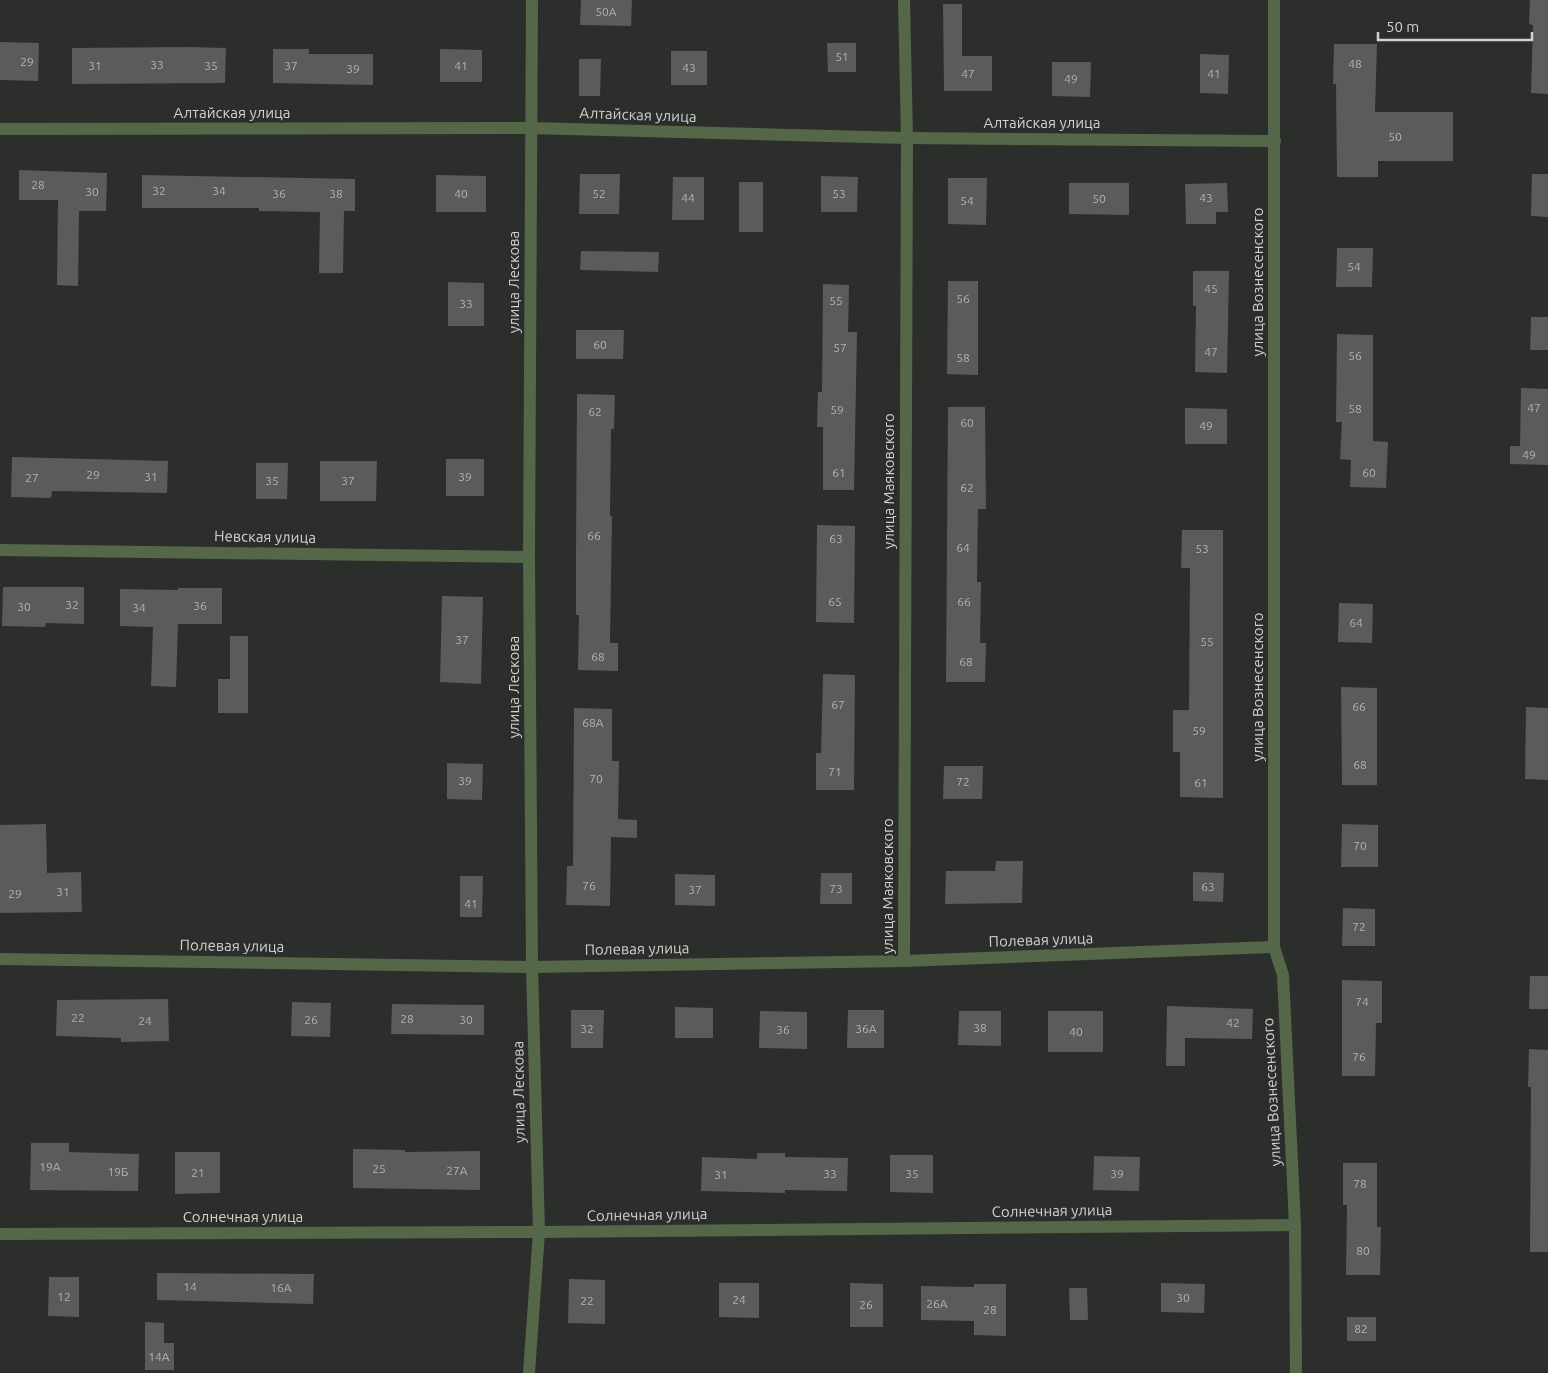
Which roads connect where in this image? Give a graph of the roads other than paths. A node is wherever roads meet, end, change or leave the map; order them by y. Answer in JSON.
{"nodes":[{"id":1,"x":532,"y":0,"type":"edge"},
{"id":2,"x":904,"y":0,"type":"edge"},
{"id":3,"x":1274,"y":0,"type":"edge"},
{"id":4,"x":531,"y":128,"type":"junction"},
{"id":5,"x":0,"y":129,"type":"edge"},
{"id":6,"x":907,"y":138,"type":"junction"},
{"id":7,"x":1275,"y":141,"type":"junction"},
{"id":8,"x":0,"y":550,"type":"edge"},
{"id":9,"x":529,"y":557,"type":"junction"},
{"id":10,"x":1274,"y":946,"type":"junction"},
{"id":11,"x":0,"y":959,"type":"edge"},
{"id":12,"x":904,"y":961,"type":"junction"},
{"id":13,"x":532,"y":967,"type":"junction"},
{"id":14,"x":1295,"y":1225,"type":"junction"},
{"id":15,"x":539,"y":1232,"type":"junction"},
{"id":16,"x":0,"y":1234,"type":"edge"},
{"id":17,"x":529,"y":1373,"type":"edge"},
{"id":18,"x":1296,"y":1373,"type":"edge"}],
"edges":[{"from":1,"to":4,"type":"street","name":"улица Лескова"},
{"from":2,"to":6,"type":"street","name":"улица Маяковского"},
{"from":3,"to":7,"type":"street","name":"улица Вознесенского"},
{"from":4,"to":5,"type":"street","name":"Алтайская улица"},
{"from":4,"to":6,"type":"street","name":"Алтайская улица"},
{"from":4,"to":9,"type":"street","name":"улица Лескова"},
{"from":6,"to":7,"type":"street","name":"Алтайская улица"},
{"from":6,"to":12,"type":"street","name":"улица Маяковского"},
{"from":7,"to":10,"type":"street","name":"улица Вознесенского"},
{"from":8,"to":9,"type":"street","name":"Невская улица"},
{"from":9,"to":13,"type":"street","name":"улица Лескова"},
{"from":10,"to":12,"type":"street","name":"Полевая улица"},
{"from":10,"to":14,"type":"street","name":"улица Вознесенского"},
{"from":11,"to":13,"type":"street","name":"Полевая улица"},
{"from":12,"to":13,"type":"street","name":"Полевая улица"},
{"from":13,"to":15,"type":"street","name":"улица Лескова"},
{"from":14,"to":15,"type":"street","name":"Солнечная улица"},
{"from":14,"to":18,"type":"street","name":"улица Вознесенского"},
{"from":15,"to":16,"type":"street","name":"Солнечная улица"},
{"from":15,"to":17,"type":"street","name":"улица Лескова"}]}
